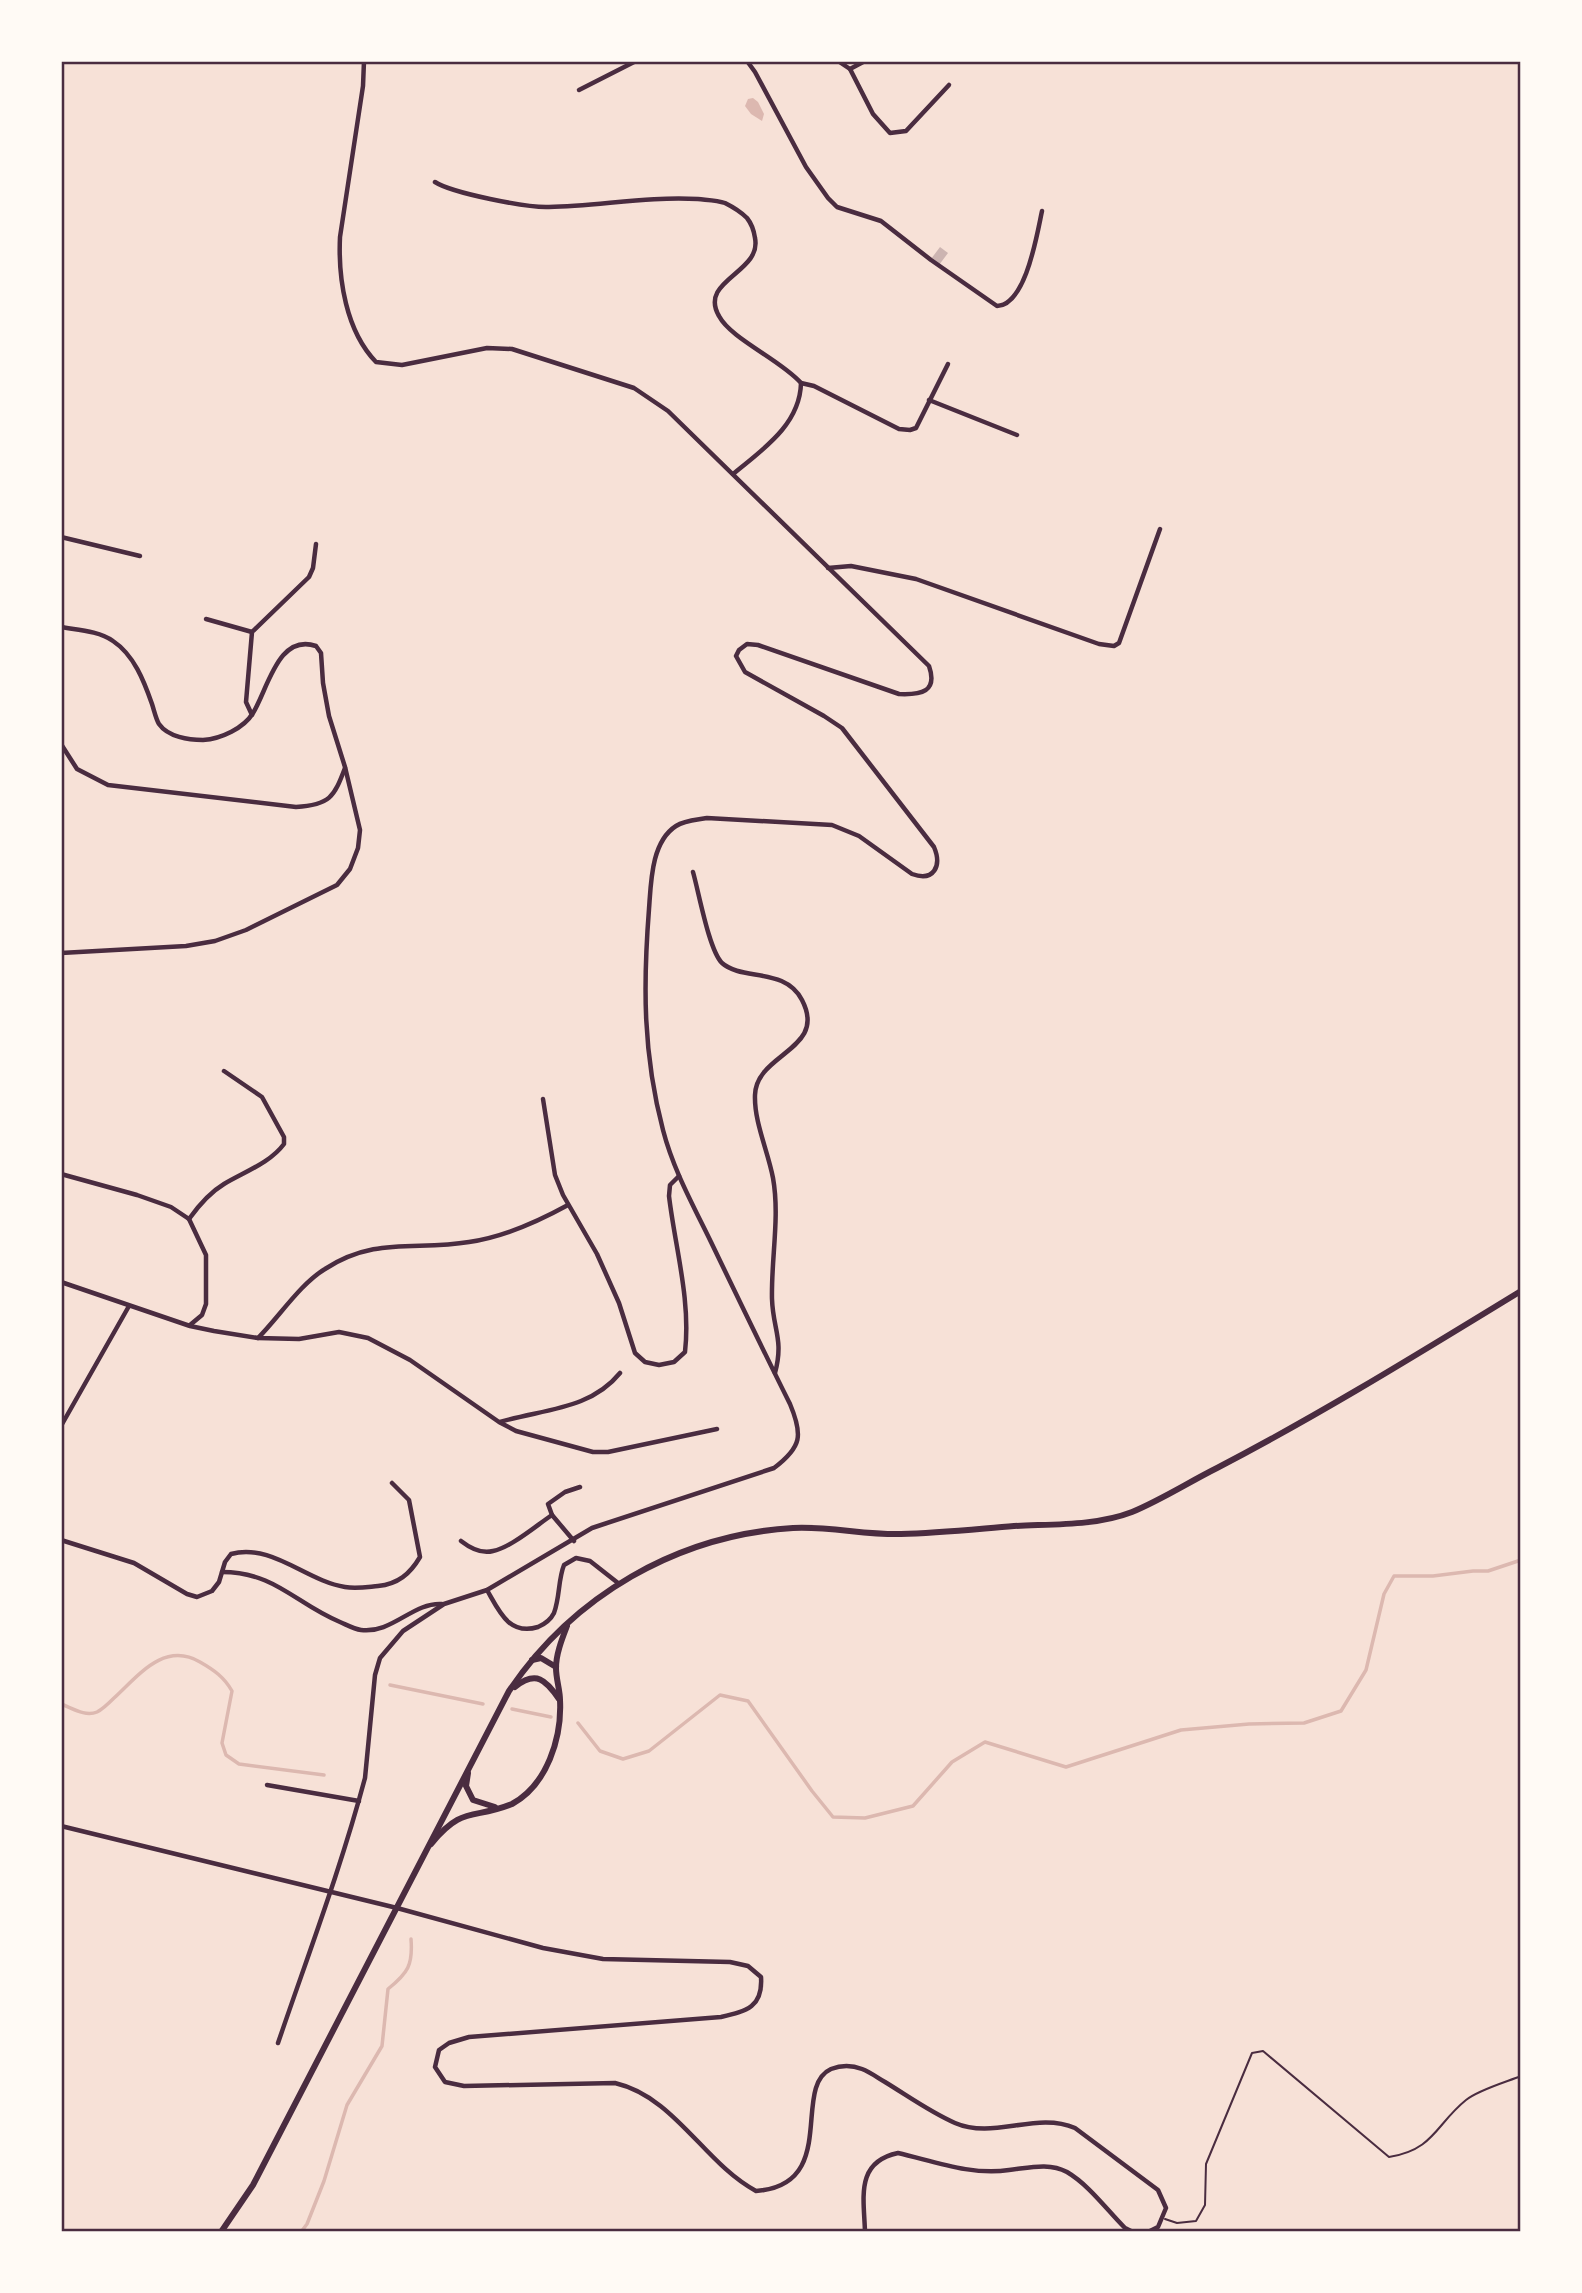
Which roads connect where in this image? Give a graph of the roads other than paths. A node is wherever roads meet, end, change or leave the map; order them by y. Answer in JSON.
{"nodes":[{"id":1,"x":364,"y":61,"type":"edge"},
{"id":2,"x":636,"y":61,"type":"edge"},
{"id":3,"x":747,"y":61,"type":"edge"},
{"id":4,"x":838,"y":61,"type":"edge"},
{"id":5,"x":865,"y":61,"type":"edge"},
{"id":6,"x":850,"y":69,"type":"junction"},
{"id":7,"x":949,"y":85,"type":"dead end"},
{"id":8,"x":579,"y":90,"type":"dead end"},
{"id":9,"x":435,"y":182,"type":"dead end"},
{"id":10,"x":1042,"y":211,"type":"dead end"},
{"id":11,"x":948,"y":365,"type":"dead end"},
{"id":12,"x":801,"y":383,"type":"junction"},
{"id":13,"x":929,"y":400,"type":"junction"},
{"id":14,"x":1017,"y":435,"type":"dead end"},
{"id":15,"x":733,"y":474,"type":"junction"},
{"id":16,"x":1160,"y":529,"type":"dead end"},
{"id":17,"x":61,"y":537,"type":"edge"},
{"id":18,"x":316,"y":544,"type":"dead end"},
{"id":19,"x":140,"y":556,"type":"dead end"},
{"id":20,"x":828,"y":568,"type":"junction"},
{"id":21,"x":206,"y":620,"type":"dead end"},
{"id":22,"x":61,"y":627,"type":"edge"},
{"id":23,"x":252,"y":632,"type":"junction"},
{"id":24,"x":252,"y":715,"type":"junction"},
{"id":25,"x":61,"y":744,"type":"edge"},
{"id":26,"x":345,"y":767,"type":"junction"},
{"id":27,"x":694,"y":873,"type":"dead end"},
{"id":28,"x":61,"y":953,"type":"edge"},
{"id":29,"x":224,"y":1072,"type":"dead end"},
{"id":30,"x":543,"y":1099,"type":"dead end"},
{"id":31,"x":61,"y":1174,"type":"edge"},
{"id":32,"x":679,"y":1176,"type":"junction"},
{"id":33,"x":569,"y":1204,"type":"junction"},
{"id":34,"x":189,"y":1219,"type":"junction"},
{"id":35,"x":61,"y":1282,"type":"edge"},
{"id":36,"x":1521,"y":1291,"type":"edge"},
{"id":37,"x":130,"y":1306,"type":"junction"},
{"id":38,"x":190,"y":1326,"type":"junction"},
{"id":39,"x":258,"y":1338,"type":"junction"},
{"id":40,"x":620,"y":1373,"type":"dead end"},
{"id":41,"x":775,"y":1373,"type":"junction"},
{"id":42,"x":499,"y":1422,"type":"junction"},
{"id":43,"x":61,"y":1426,"type":"edge"},
{"id":44,"x":717,"y":1429,"type":"dead end"},
{"id":45,"x":392,"y":1483,"type":"dead end"},
{"id":46,"x":580,"y":1487,"type":"dead end"},
{"id":47,"x":552,"y":1515,"type":"junction"},
{"id":48,"x":62,"y":1541,"type":"edge"},
{"id":49,"x":461,"y":1541,"type":"dead end"},
{"id":50,"x":574,"y":1541,"type":"junction"},
{"id":51,"x":222,"y":1572,"type":"junction"},
{"id":52,"x":618,"y":1583,"type":"junction"},
{"id":53,"x":487,"y":1590,"type":"junction"},
{"id":54,"x":444,"y":1604,"type":"junction"},
{"id":55,"x":567,"y":1624,"type":"junction"},
{"id":56,"x":530,"y":1660,"type":"junction"},
{"id":57,"x":556,"y":1667,"type":"junction"},
{"id":58,"x":509,"y":1691,"type":"junction"},
{"id":59,"x":560,"y":1700,"type":"junction"},
{"id":60,"x":468,"y":1767,"type":"junction"},
{"id":61,"x":267,"y":1786,"type":"dead end"},
{"id":62,"x":359,"y":1801,"type":"junction"},
{"id":63,"x":501,"y":1808,"type":"junction"},
{"id":64,"x":61,"y":1826,"type":"edge"},
{"id":65,"x":422,"y":1857,"type":"junction"},
{"id":66,"x":330,"y":1892,"type":"junction"},
{"id":67,"x":397,"y":1908,"type":"junction"},
{"id":68,"x":278,"y":2043,"type":"dead end"},
{"id":69,"x":1521,"y":2076,"type":"edge"},
{"id":70,"x":1164,"y":2219,"type":"junction"},
{"id":71,"x":221,"y":2232,"type":"edge"},
{"id":72,"x":865,"y":2232,"type":"edge"},
{"id":73,"x":1133,"y":2232,"type":"edge"},
{"id":74,"x":1148,"y":2232,"type":"edge"}],
"edges":[{"from":1,"to":15,"type":"street"},
{"from":2,"to":8,"type":"street"},
{"from":3,"to":10,"type":"street"},
{"from":4,"to":6,"type":"street"},
{"from":5,"to":6,"type":"street"},
{"from":6,"to":7,"type":"street"},
{"from":9,"to":12,"type":"street"},
{"from":11,"to":13,"type":"street"},
{"from":12,"to":13,"type":"street"},
{"from":12,"to":15,"type":"street"},
{"from":13,"to":14,"type":"street"},
{"from":15,"to":20,"type":"street"},
{"from":16,"to":20,"type":"street"},
{"from":17,"to":19,"type":"street"},
{"from":18,"to":23,"type":"street"},
{"from":20,"to":32,"type":"street"},
{"from":21,"to":23,"type":"street"},
{"from":22,"to":24,"type":"street"},
{"from":23,"to":24,"type":"street"},
{"from":24,"to":26,"type":"street"},
{"from":25,"to":26,"type":"street"},
{"from":26,"to":28,"type":"street"},
{"from":27,"to":41,"type":"street"},
{"from":29,"to":34,"type":"street"},
{"from":30,"to":33,"type":"street"},
{"from":31,"to":34,"type":"street"},
{"from":32,"to":33,"type":"street"},
{"from":32,"to":41,"type":"street"},
{"from":33,"to":39,"type":"street"},
{"from":34,"to":38,"type":"street"},
{"from":35,"to":37,"type":"street"},
{"from":36,"to":52,"type":"main road"},
{"from":37,"to":38,"type":"street"},
{"from":37,"to":43,"type":"street"},
{"from":38,"to":39,"type":"street"},
{"from":39,"to":42,"type":"street"},
{"from":40,"to":42,"type":"street"},
{"from":41,"to":50,"type":"street"},
{"from":42,"to":44,"type":"street"},
{"from":45,"to":51,"type":"street"},
{"from":46,"to":47,"type":"street"},
{"from":47,"to":49,"type":"street"},
{"from":47,"to":50,"type":"street"},
{"from":48,"to":51,"type":"street"},
{"from":50,"to":53,"type":"street"},
{"from":51,"to":54,"type":"street"},
{"from":52,"to":53,"type":"street"},
{"from":52,"to":55,"type":"main road"},
{"from":53,"to":54,"type":"street"},
{"from":54,"to":62,"type":"street"},
{"from":55,"to":56,"type":"main road"},
{"from":55,"to":57,"type":"main road"},
{"from":56,"to":57,"type":"main road"},
{"from":56,"to":58,"type":"main road"},
{"from":57,"to":59,"type":"main road"},
{"from":58,"to":59,"type":"main road"},
{"from":58,"to":60,"type":"main road"},
{"from":59,"to":63,"type":"main road"},
{"from":60,"to":63,"type":"main road"},
{"from":60,"to":65,"type":"main road"},
{"from":61,"to":62,"type":"street"},
{"from":62,"to":66,"type":"street"},
{"from":63,"to":65,"type":"main road"},
{"from":64,"to":66,"type":"street"},
{"from":65,"to":67,"type":"main road"},
{"from":66,"to":67,"type":"street"},
{"from":66,"to":68,"type":"street"},
{"from":67,"to":70,"type":"street"},
{"from":67,"to":71,"type":"main road"},
{"from":69,"to":70,"type":"lane"},
{"from":70,"to":74,"type":"street"},
{"from":72,"to":73,"type":"street"}]}
